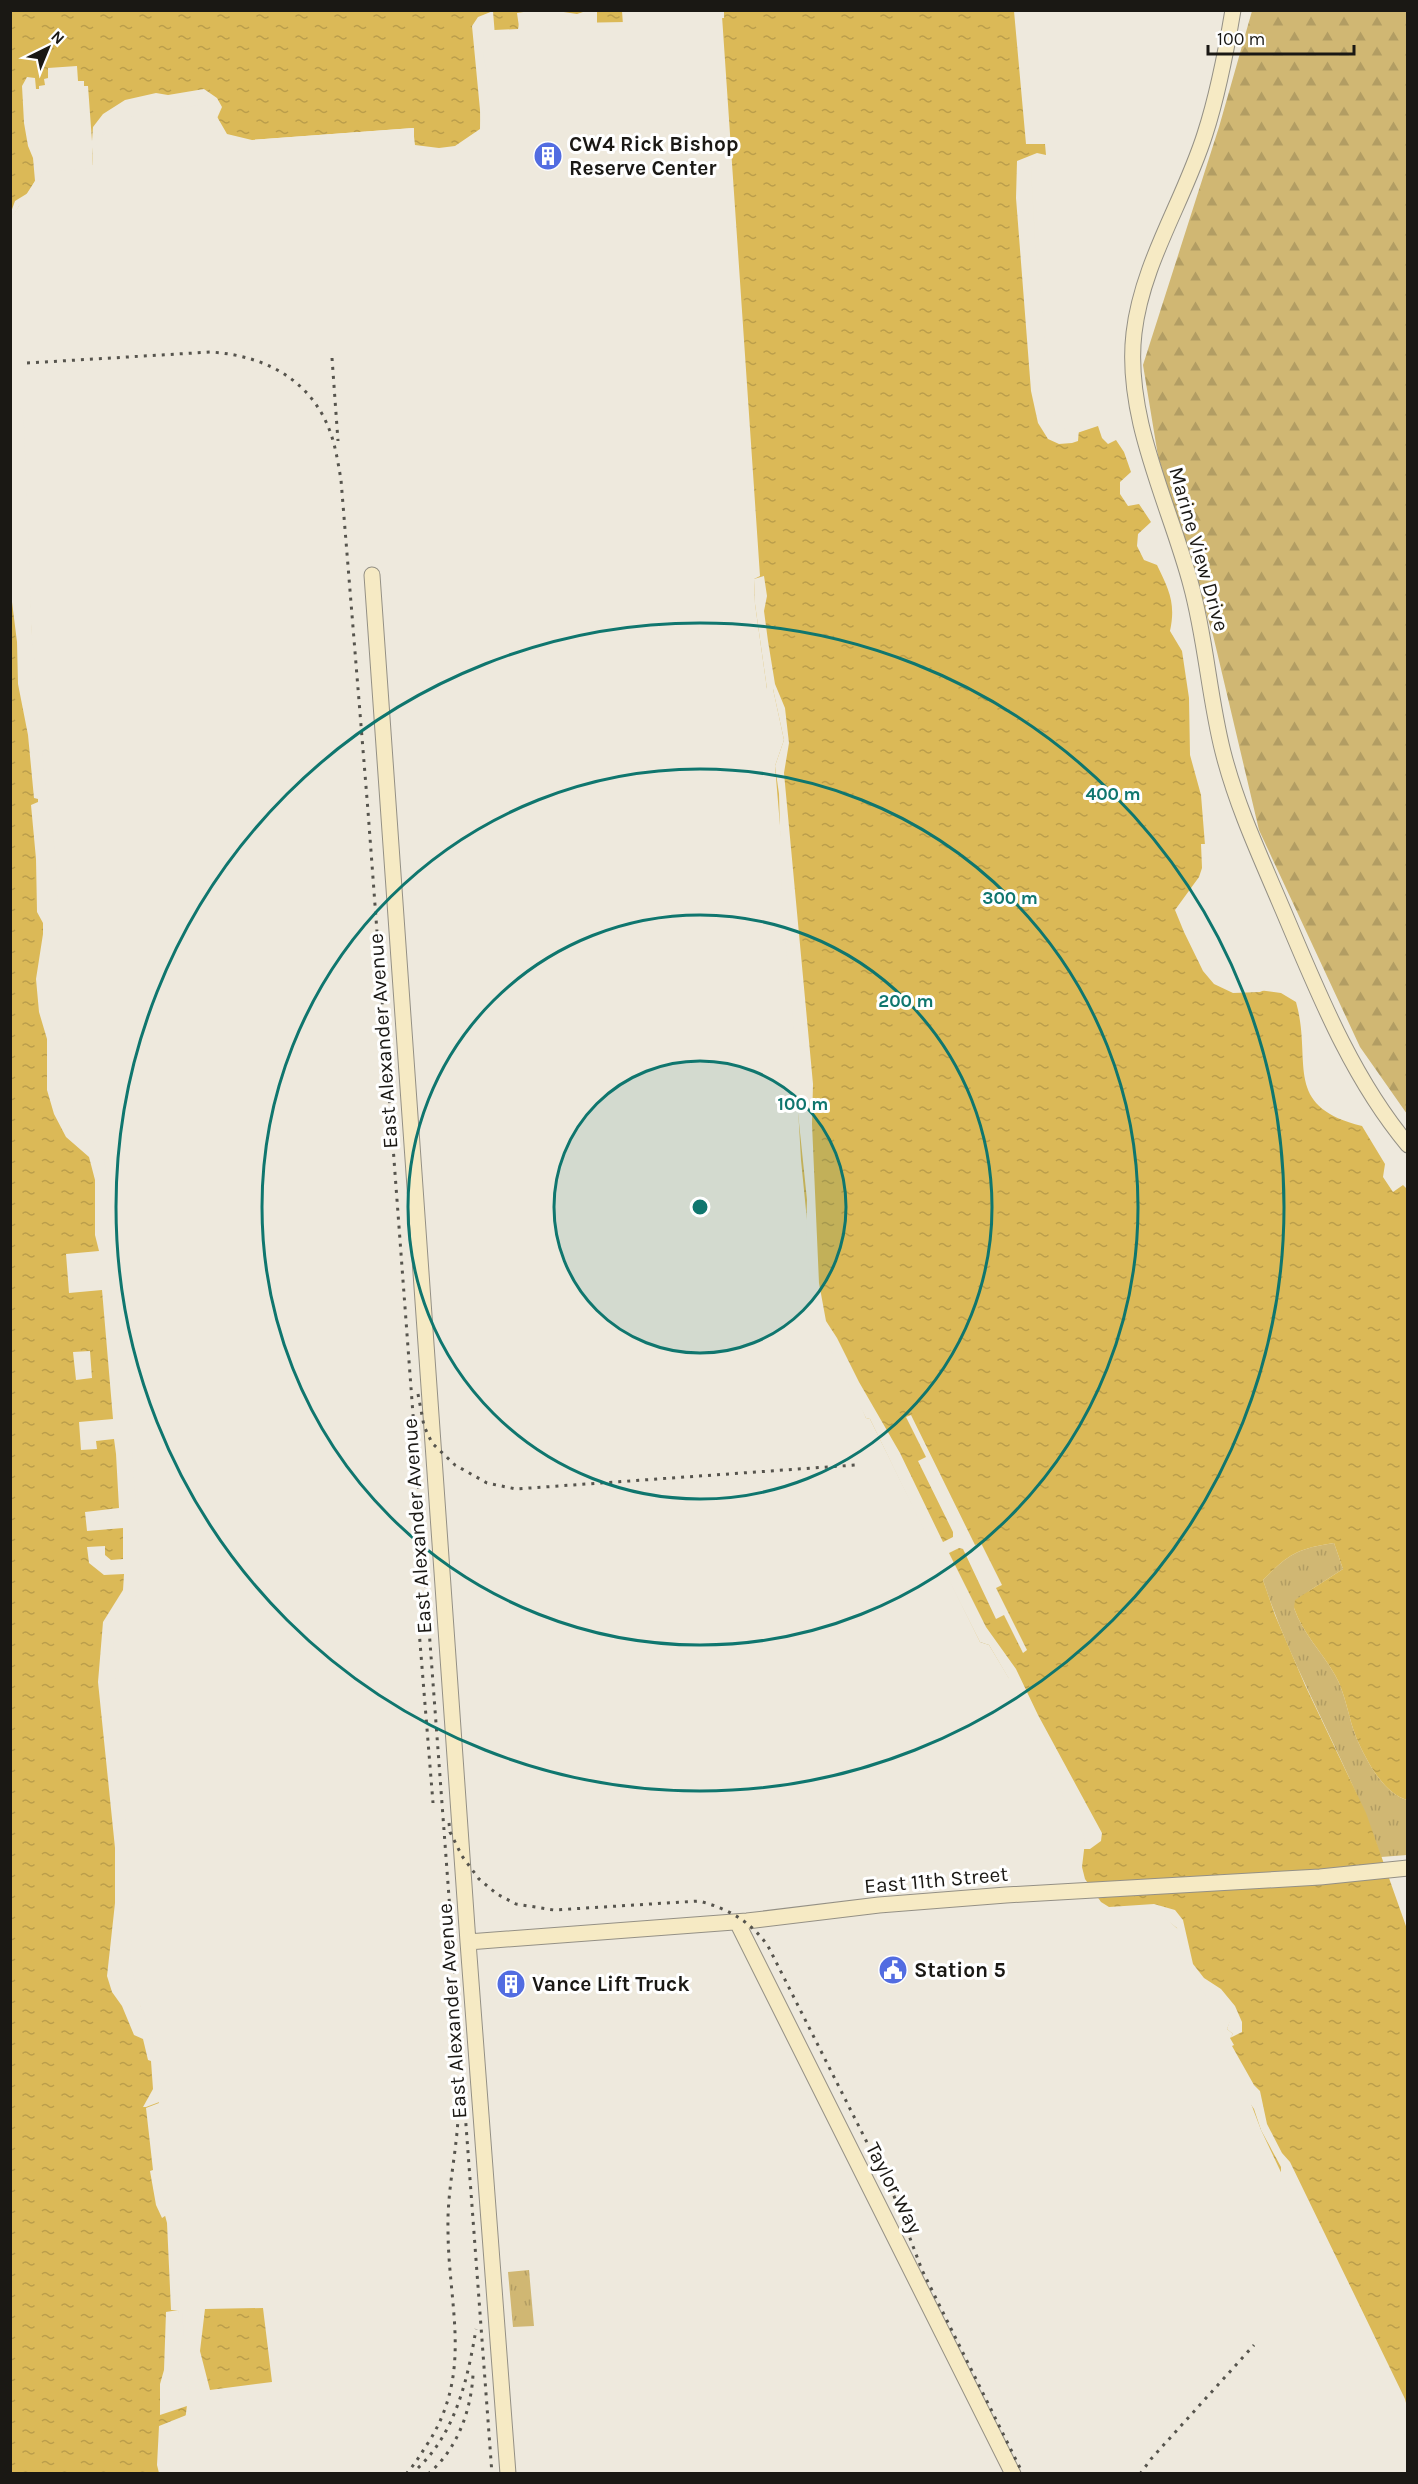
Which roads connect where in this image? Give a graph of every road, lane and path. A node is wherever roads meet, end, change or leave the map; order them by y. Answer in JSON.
{"nodes":[{"id":1,"x":1233,"y":10,"type":"edge"},
{"id":2,"x":372,"y":575,"type":"dead end"},
{"id":3,"x":1407,"y":1145,"type":"edge"},
{"id":4,"x":1407,"y":1868,"type":"edge"},
{"id":5,"x":737,"y":1922,"type":"junction"},
{"id":6,"x":468,"y":1942,"type":"junction"},
{"id":7,"x":508,"y":2474,"type":"edge"},
{"id":8,"x":1013,"y":2474,"type":"edge"}],
"edges":[{"from":1,"to":3,"type":"street","name":"Marine View Drive"},
{"from":2,"to":6,"type":"street","name":"East Alexander Avenue"},
{"from":4,"to":5,"type":"street","name":"East 11th Street"},
{"from":5,"to":6,"type":"street","name":"East 11th Street"},
{"from":5,"to":8,"type":"street","name":"Taylor Way"},
{"from":6,"to":7,"type":"street","name":"East Alexander Avenue"}]}
